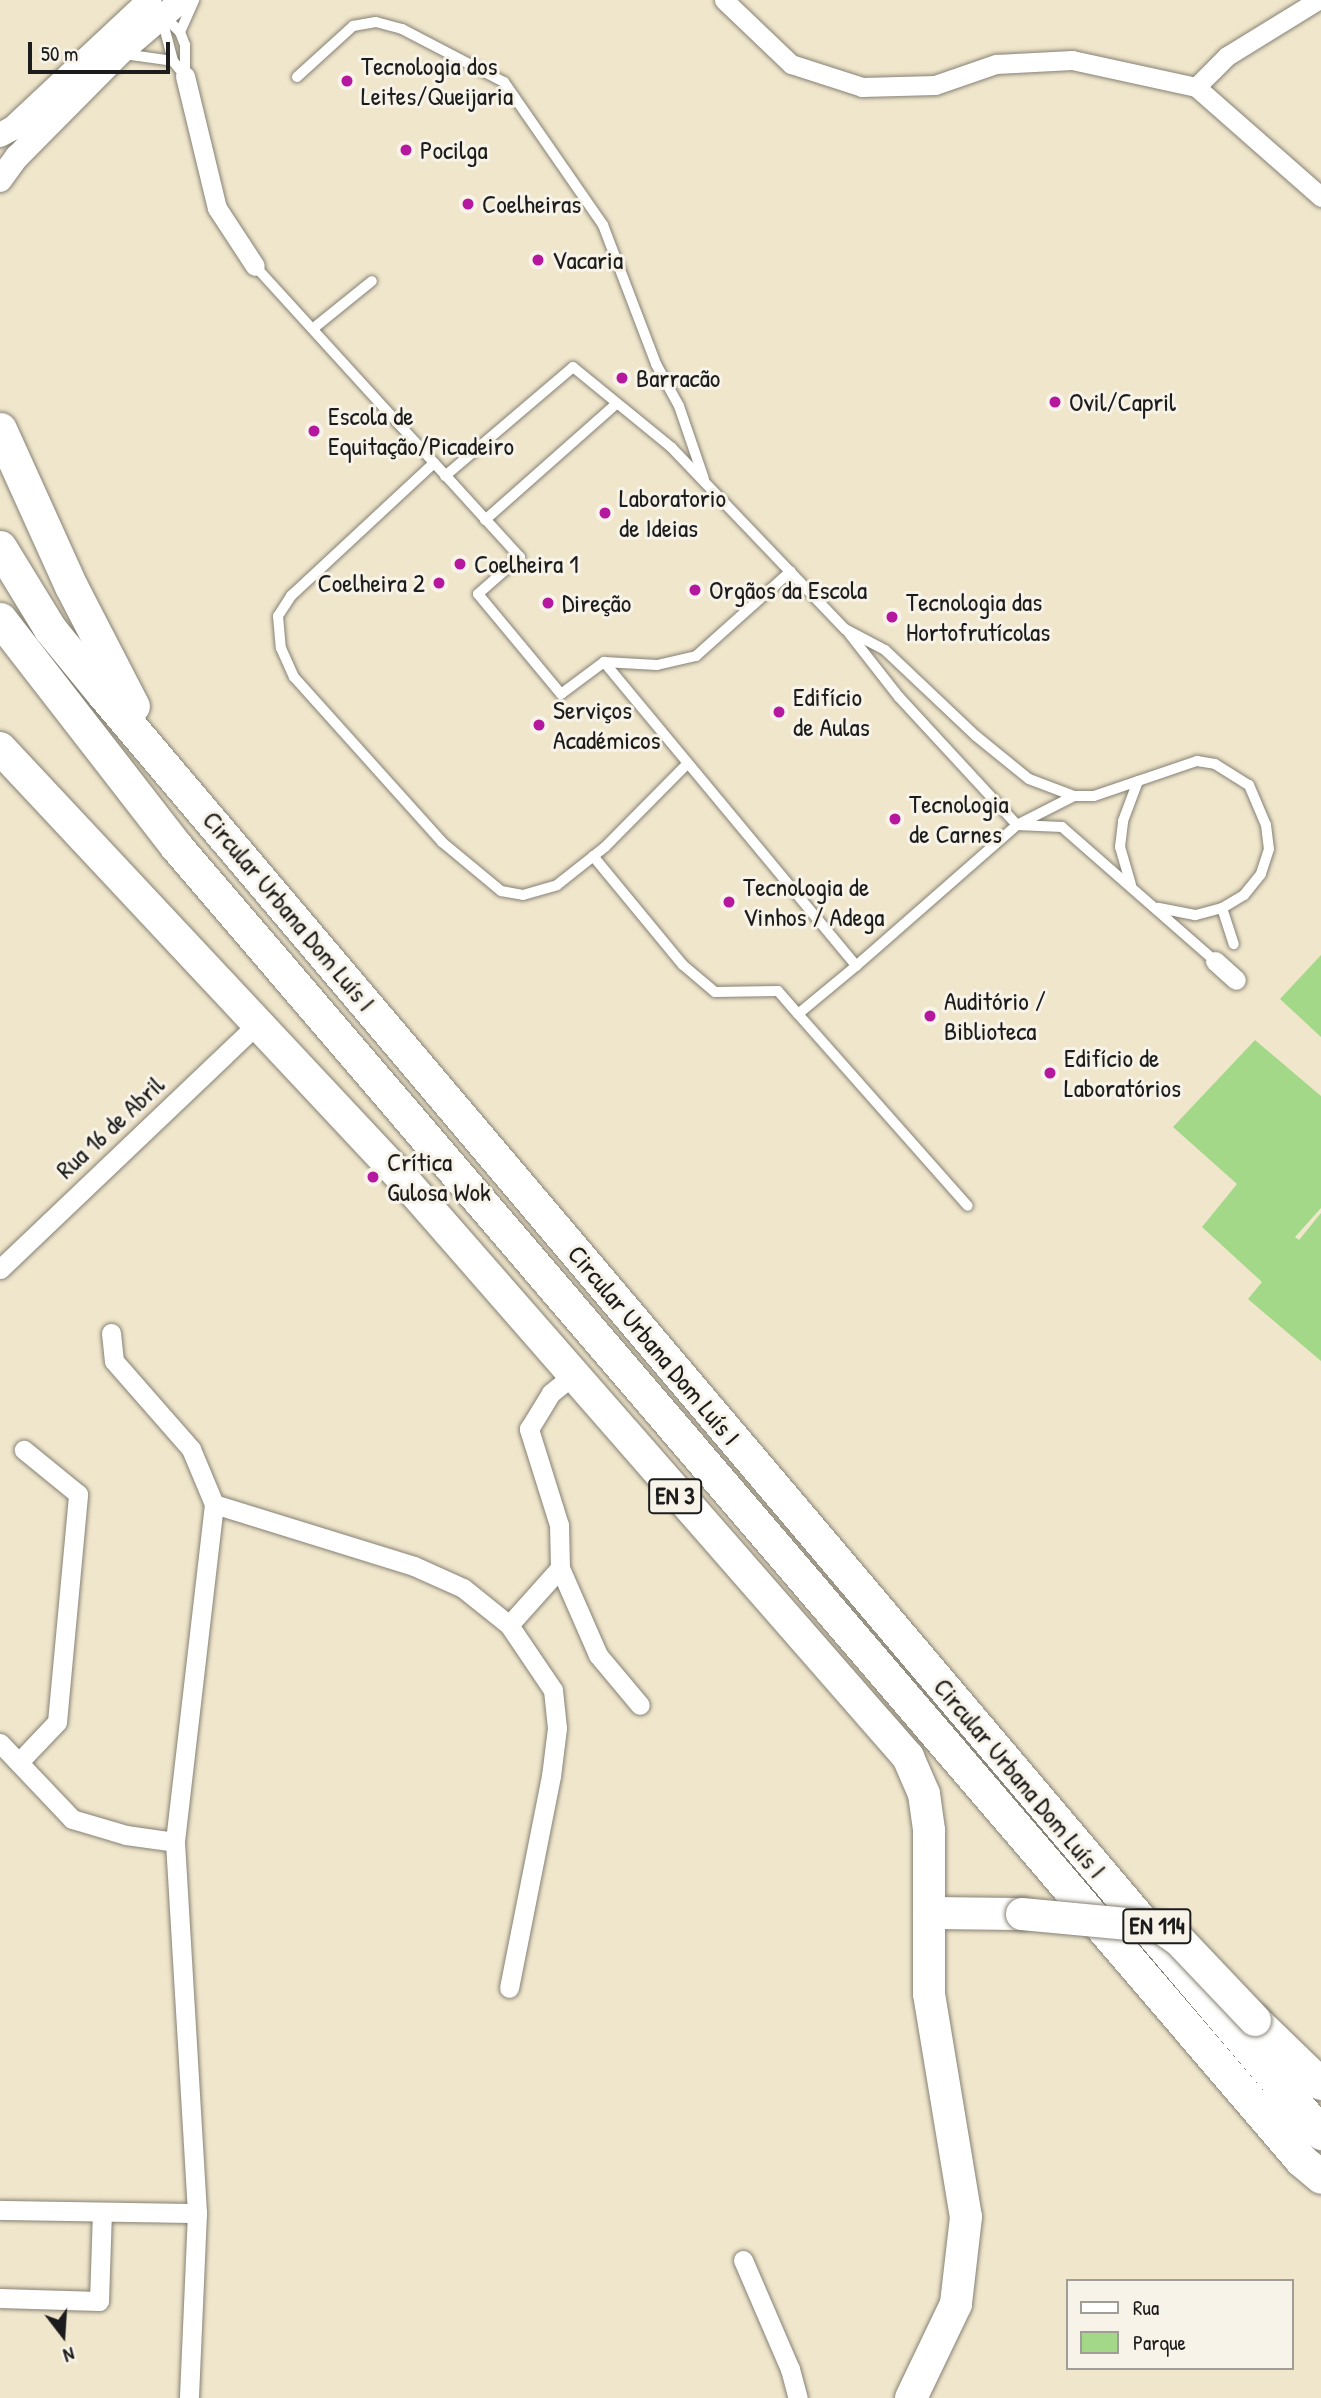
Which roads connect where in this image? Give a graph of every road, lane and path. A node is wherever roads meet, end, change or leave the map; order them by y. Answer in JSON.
{"nodes":[{"id":1,"x":130,"y":0,"type":"edge"},
{"id":2,"x":194,"y":0,"type":"edge"},
{"id":3,"x":724,"y":0,"type":"edge"},
{"id":4,"x":1318,"y":0,"type":"edge"},
{"id":5,"x":162,"y":4,"type":"edge"},
{"id":6,"x":180,"y":32,"type":"junction"},
{"id":7,"x":116,"y":41,"type":"junction"},
{"id":8,"x":179,"y":68,"type":"junction"},
{"id":9,"x":298,"y":77,"type":"dead end"},
{"id":10,"x":1196,"y":87,"type":"junction"},
{"id":11,"x":65,"y":95,"type":"junction"},
{"id":12,"x":0,"y":135,"type":"edge"},
{"id":13,"x":0,"y":180,"type":"edge"},
{"id":14,"x":1321,"y":197,"type":"edge"},
{"id":15,"x":256,"y":266,"type":"joint"},
{"id":16,"x":372,"y":281,"type":"dead end"},
{"id":17,"x":315,"y":327,"type":"junction"},
{"id":18,"x":615,"y":404,"type":"junction"},
{"id":19,"x":0,"y":429,"type":"edge"},
{"id":20,"x":434,"y":463,"type":"junction"},
{"id":21,"x":445,"y":476,"type":"junction"},
{"id":22,"x":706,"y":484,"type":"junction"},
{"id":23,"x":485,"y":520,"type":"junction"},
{"id":24,"x":0,"y":547,"type":"edge"},
{"id":25,"x":792,"y":571,"type":"junction"},
{"id":26,"x":0,"y":619,"type":"edge"},
{"id":27,"x":845,"y":629,"type":"junction"},
{"id":28,"x":0,"y":659,"type":"edge"},
{"id":29,"x":604,"y":662,"type":"junction"},
{"id":30,"x":76,"y":722,"type":"junction"},
{"id":31,"x":0,"y":747,"type":"edge"},
{"id":32,"x":687,"y":765,"type":"junction"},
{"id":33,"x":170,"y":770,"type":"junction"},
{"id":34,"x":1138,"y":781,"type":"junction"},
{"id":35,"x":1074,"y":796,"type":"junction"},
{"id":36,"x":1017,"y":825,"type":"junction"},
{"id":37,"x":593,"y":856,"type":"junction"},
{"id":38,"x":1131,"y":885,"type":"junction"},
{"id":39,"x":1158,"y":908,"type":"junction"},
{"id":40,"x":1222,"y":908,"type":"junction"},
{"id":41,"x":1234,"y":944,"type":"dead end"},
{"id":42,"x":1215,"y":961,"type":"joint"},
{"id":43,"x":856,"y":966,"type":"junction"},
{"id":44,"x":1236,"y":980,"type":"dead end"},
{"id":45,"x":798,"y":1014,"type":"junction"},
{"id":46,"x":257,"y":1024,"type":"junction"},
{"id":47,"x":968,"y":1206,"type":"dead end"},
{"id":48,"x":0,"y":1269,"type":"edge"},
{"id":49,"x":111,"y":1333,"type":"dead end"},
{"id":50,"x":572,"y":1376,"type":"junction"},
{"id":51,"x":24,"y":1450,"type":"dead end"},
{"id":52,"x":215,"y":1504,"type":"junction"},
{"id":53,"x":560,"y":1568,"type":"junction"},
{"id":54,"x":509,"y":1625,"type":"junction"},
{"id":55,"x":640,"y":1705,"type":"dead end"},
{"id":56,"x":0,"y":1743,"type":"edge"},
{"id":57,"x":19,"y":1762,"type":"junction"},
{"id":58,"x":174,"y":1842,"type":"junction"},
{"id":59,"x":929,"y":1913,"type":"junction"},
{"id":60,"x":509,"y":1988,"type":"dead end"},
{"id":61,"x":1321,"y":2084,"type":"edge"},
{"id":62,"x":1321,"y":2133,"type":"edge"},
{"id":63,"x":1321,"y":2178,"type":"edge"},
{"id":64,"x":0,"y":2210,"type":"edge"},
{"id":65,"x":102,"y":2212,"type":"junction"},
{"id":66,"x":197,"y":2213,"type":"junction"},
{"id":67,"x":743,"y":2260,"type":"dead end"},
{"id":68,"x":0,"y":2298,"type":"edge"},
{"id":69,"x":189,"y":2398,"type":"edge"},
{"id":70,"x":798,"y":2398,"type":"edge"},
{"id":71,"x":911,"y":2398,"type":"edge"}],
"edges":[{"from":1,"to":7,"type":"lane"},
{"from":2,"to":6,"type":"lane"},
{"from":3,"to":10,"type":"street"},
{"from":4,"to":10,"type":"street"},
{"from":5,"to":6,"type":"lane"},
{"from":5,"to":7,"type":"street"},
{"from":5,"to":8,"type":"lane"},
{"from":6,"to":8,"type":"lane"},
{"from":7,"to":8,"type":"lane"},
{"from":7,"to":11,"type":"street"},
{"from":8,"to":15,"type":"street"},
{"from":9,"to":22,"type":"lane"},
{"from":10,"to":14,"type":"street"},
{"from":11,"to":12,"type":"street"},
{"from":11,"to":13,"type":"street"},
{"from":15,"to":17,"type":"lane"},
{"from":16,"to":17,"type":"lane"},
{"from":17,"to":20,"type":"lane"},
{"from":18,"to":21,"type":"lane"},
{"from":18,"to":22,"type":"lane"},
{"from":18,"to":23,"type":"lane"},
{"from":19,"to":33,"type":"highway"},
{"from":20,"to":21,"type":"lane"},
{"from":20,"to":37,"type":"lane"},
{"from":21,"to":23,"type":"lane"},
{"from":22,"to":25,"type":"lane"},
{"from":23,"to":29,"type":"lane"},
{"from":24,"to":33,"type":"highway","name":"Circular Urbana Dom Luís I"},
{"from":25,"to":27,"type":"lane"},
{"from":25,"to":29,"type":"lane"},
{"from":26,"to":30,"type":"highway","name":"Circular Urbana Dom Luís I"},
{"from":27,"to":35,"type":"lane"},
{"from":27,"to":36,"type":"lane"},
{"from":28,"to":30,"type":"highway"},
{"from":29,"to":32,"type":"lane"},
{"from":30,"to":63,"type":"highway","name":"Circular Urbana Dom Luís I"},
{"from":31,"to":46,"type":"main road","number":"EN 3"},
{"from":32,"to":37,"type":"lane"},
{"from":32,"to":43,"type":"lane"},
{"from":33,"to":62,"type":"highway","name":"Circular Urbana Dom Luís I"},
{"from":34,"to":35,"type":"lane"},
{"from":34,"to":38,"type":"lane"},
{"from":34,"to":40,"type":"lane"},
{"from":35,"to":36,"type":"lane"},
{"from":36,"to":38,"type":"lane"},
{"from":36,"to":43,"type":"lane"},
{"from":37,"to":45,"type":"lane"},
{"from":38,"to":39,"type":"lane"},
{"from":39,"to":40,"type":"lane"},
{"from":39,"to":42,"type":"lane"},
{"from":40,"to":41,"type":"lane"},
{"from":42,"to":44,"type":"street"},
{"from":43,"to":45,"type":"lane"},
{"from":45,"to":47,"type":"lane"},
{"from":46,"to":48,"type":"street","name":"Rua 16 de Abril"},
{"from":46,"to":50,"type":"main road","number":"EN 3"},
{"from":49,"to":52,"type":"street"},
{"from":50,"to":53,"type":"street"},
{"from":50,"to":59,"type":"main road","number":"EN 3"},
{"from":51,"to":57,"type":"street"},
{"from":52,"to":54,"type":"street"},
{"from":52,"to":58,"type":"street"},
{"from":53,"to":54,"type":"street"},
{"from":53,"to":55,"type":"street"},
{"from":54,"to":60,"type":"street"},
{"from":56,"to":57,"type":"street"},
{"from":57,"to":58,"type":"street"},
{"from":58,"to":66,"type":"street"},
{"from":59,"to":61,"type":"main road","number":"EN 114","bridge":true},
{"from":59,"to":71,"type":"main road","number":"EN 3"},
{"from":64,"to":65,"type":"street"},
{"from":65,"to":66,"type":"street"},
{"from":65,"to":68,"type":"street"},
{"from":66,"to":69,"type":"street"},
{"from":67,"to":70,"type":"street"}]}
